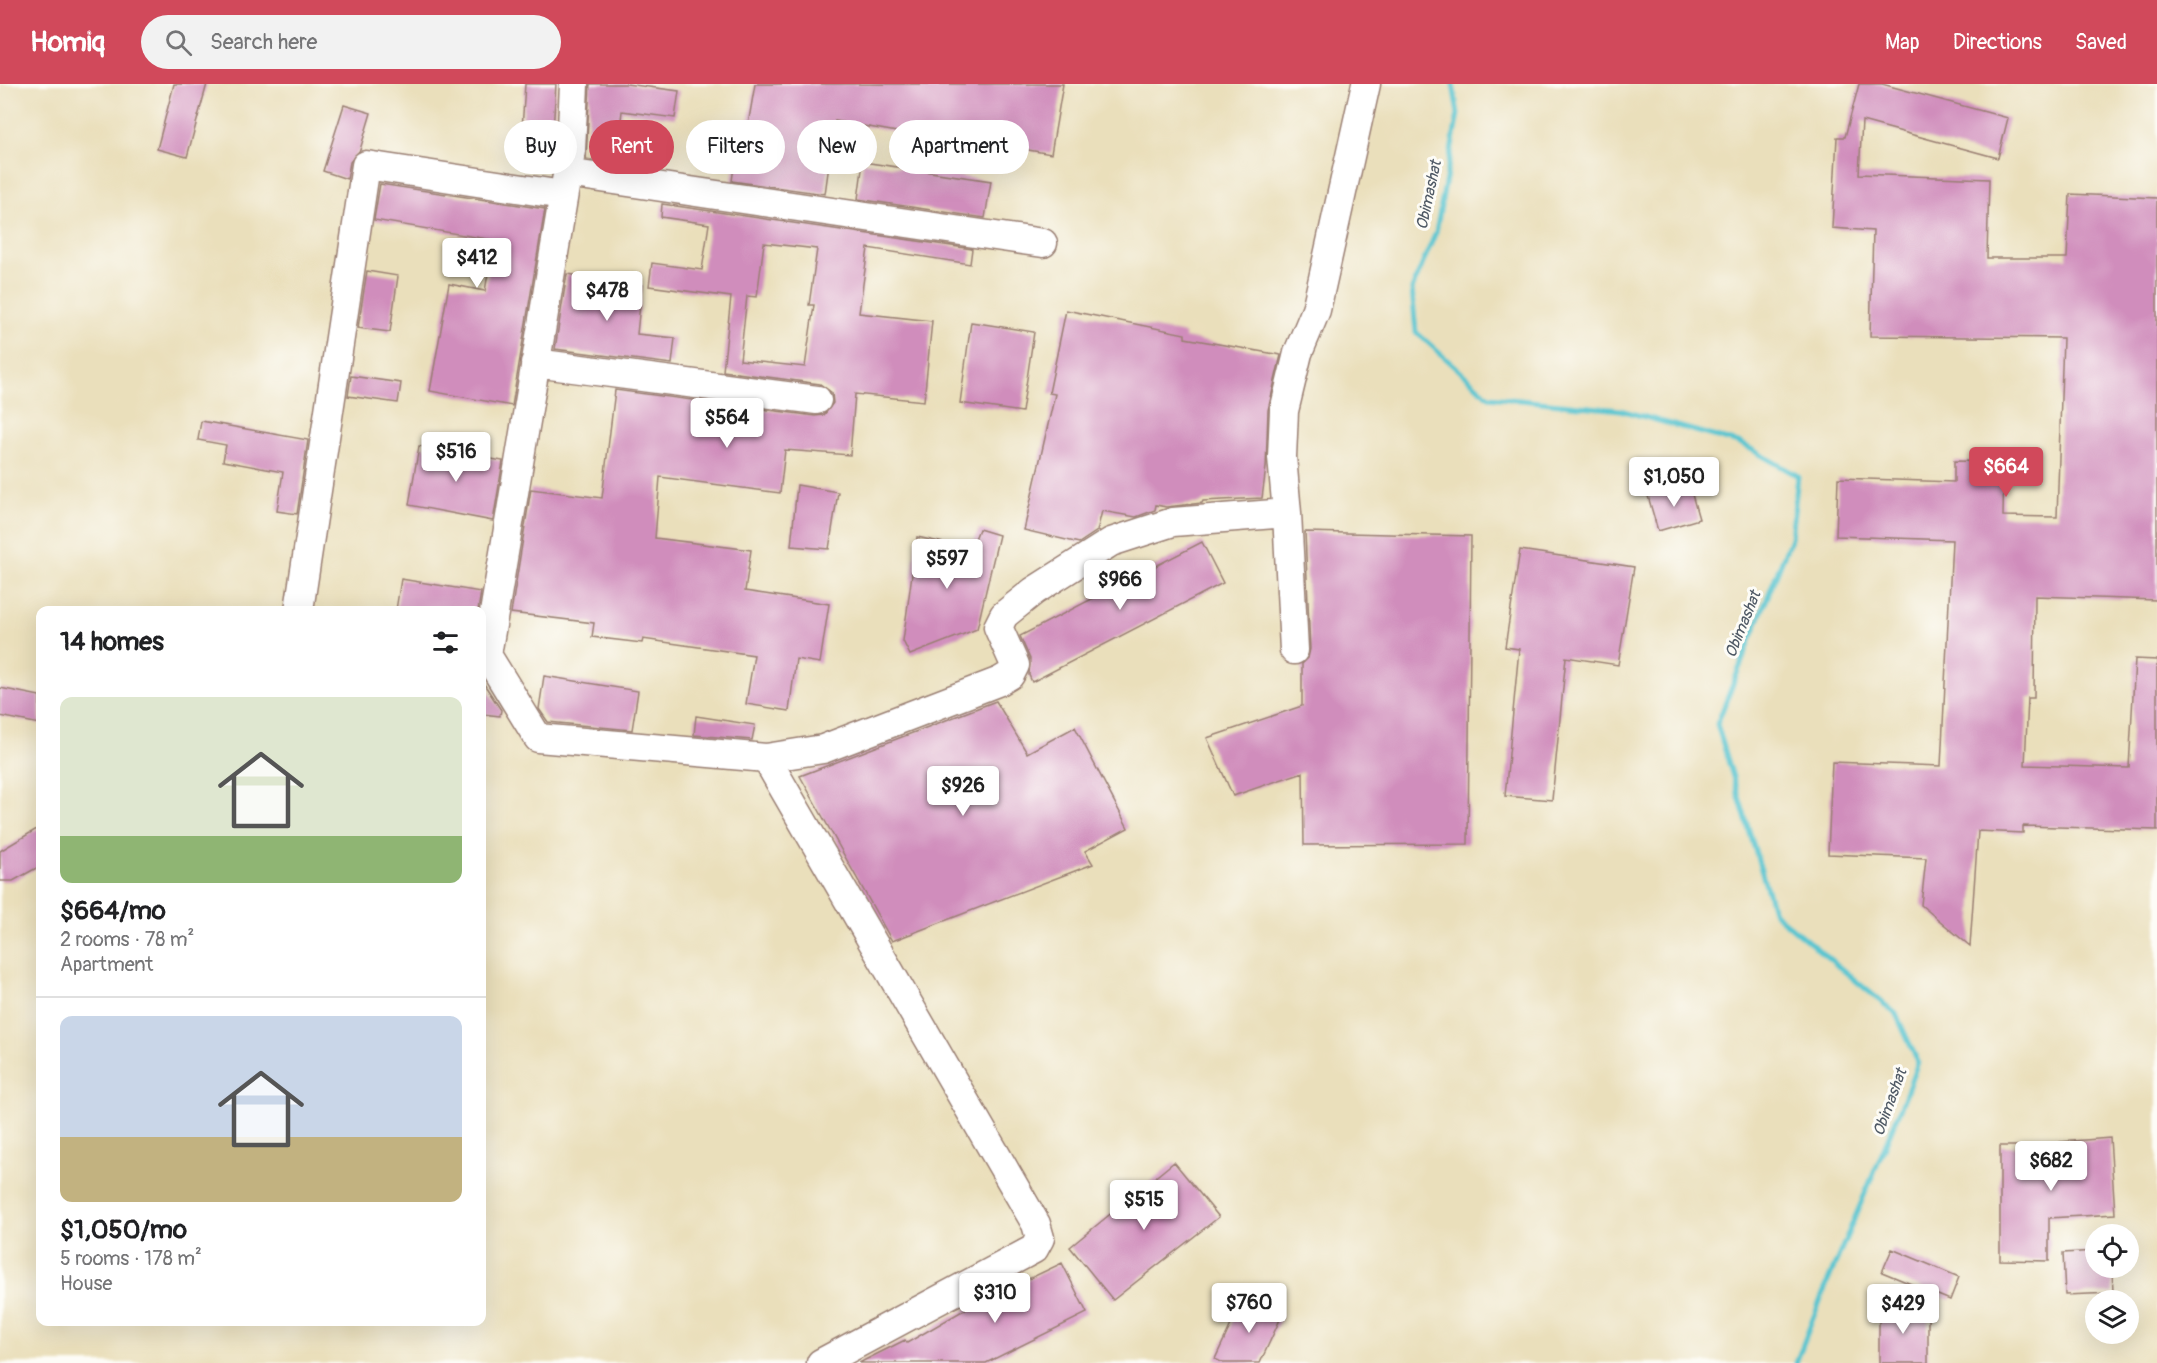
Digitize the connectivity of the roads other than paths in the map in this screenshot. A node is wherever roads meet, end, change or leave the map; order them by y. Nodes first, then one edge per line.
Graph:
1 (574, 84) edge
2 (1366, 84) edge
3 (565, 184) junction
4 (1043, 243) dead end
5 (535, 363) junction
6 (817, 400) dead end
7 (1287, 513) junction
8 (300, 606) edge
9 (1294, 650) dead end
10 (766, 758) junction
11 (821, 1363) edge

1 - 3 street
2 - 7 street
3 - 4 street
3 - 5 street
3 - 8 street
5 - 6 street
5 - 10 street
7 - 9 street
7 - 10 street
10 - 11 street

